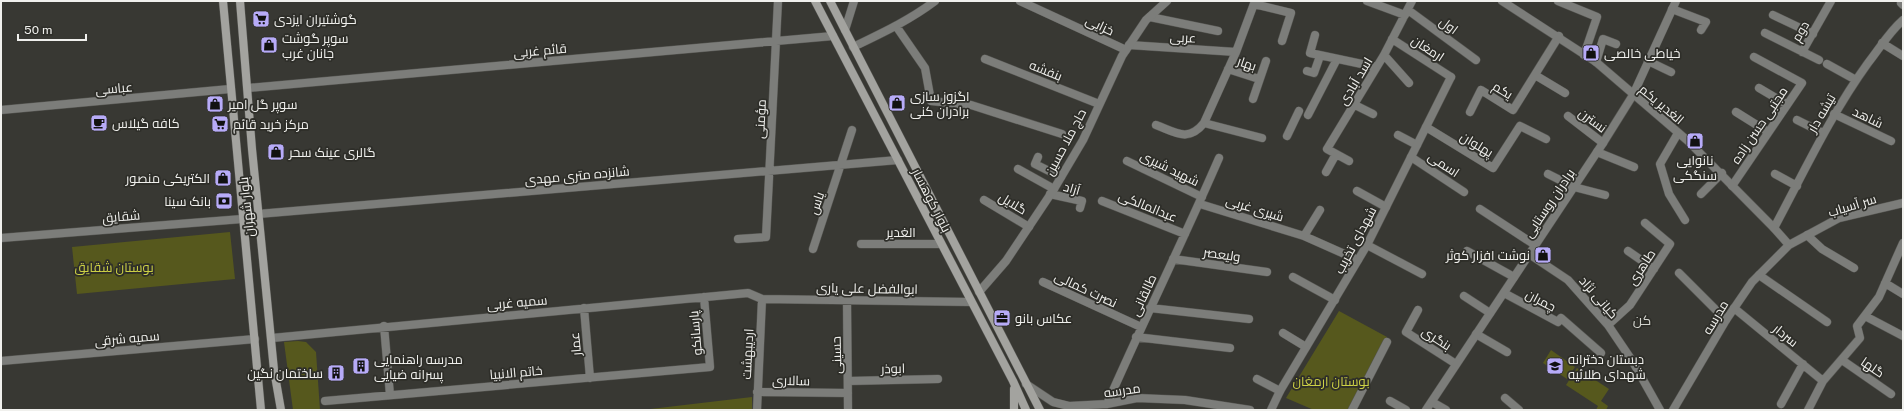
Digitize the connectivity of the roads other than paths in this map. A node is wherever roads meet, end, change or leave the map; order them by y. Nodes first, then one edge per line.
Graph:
1 (223, 1) edge
2 (240, 1) edge
3 (778, 1) edge
4 (815, 1) edge
5 (830, 1) edge
6 (854, 1) edge
7 (935, 1) edge
8 (1020, 1) edge
9 (1167, 1) edge
10 (1367, 1) edge
11 (1412, 1) edge
12 (1558, 1) edge
13 (1676, 1) edge
14 (1831, 1) edge
15 (1254, 2) edge
16 (1506, 2) edge
17 (1672, 9) junction
18 (1407, 13) junction
19 (1773, 14) dead end
20 (1150, 17) junction
21 (1903, 20) edge
22 (896, 26) junction
23 (845, 30) junction
24 (1702, 30) dead end
25 (1218, 31) dead end
26 (1765, 33) dead end
27 (1813, 34) junction
28 (1315, 35) dead end
29 (833, 36) junction
30 (1559, 36) junction
31 (1392, 39) junction
32 (776, 41) junction
33 (1282, 41) dead end
34 (1882, 43) junction
35 (1616, 44) dead end
36 (853, 47) junction
37 (1128, 48) junction
38 (1236, 52) junction
39 (1802, 52) junction
40 (1384, 55) junction
41 (1584, 55) junction
42 (1320, 56) junction
43 (1903, 56) edge
44 (1754, 57) dead end
45 (985, 59) dead end
46 (1337, 59) junction
47 (1476, 60) dead end
48 (1819, 60) dead end
49 (1266, 61) dead end
50 (1648, 61) junction
51 (1596, 62) junction
52 (1827, 64) dead end
53 (1376, 67) junction
54 (1228, 69) junction
55 (1307, 71) dead end
56 (1671, 72) dead end
57 (1535, 75) junction
58 (1451, 77) joint
59 (1259, 79) junction
60 (1856, 80) junction
61 (1410, 83) dead end
62 (248, 88) junction
63 (1759, 88) dead end
64 (230, 89) junction
65 (1565, 92) dead end
66 (1633, 95) junction
67 (1253, 99) dead end
68 (1099, 104) junction
69 (1786, 104) junction
70 (1355, 105) junction
71 (1, 110) edge
72 (1299, 111) dead end
73 (1470, 112) dead end
74 (1736, 112) dead end
75 (1374, 114) dead end
76 (1834, 114) junction
77 (1308, 115) dead end
78 (1568, 116) dead end
79 (1797, 120) dead end
80 (1204, 124) junction
81 (1156, 125) dead end
82 (1426, 127) junction
83 (852, 130) dead end
84 (1768, 132) junction
85 (1678, 133) junction
86 (1823, 133) junction
87 (1062, 134) dead end
88 (1398, 135) dead end
89 (1287, 136) dead end
90 (1262, 138) dead end
91 (1546, 139) dead end
92 (1891, 141) dead end
93 (1603, 143) junction
94 (1417, 145) junction
95 (1597, 152) junction
96 (1336, 154) junction
97 (1038, 157) dead end
98 (1411, 157) junction
99 (1219, 158) dead end
100 (898, 160) junction
101 (1127, 161) dead end
102 (1349, 161) dead end
103 (841, 165) junction
104 (1634, 167) dead end
105 (1018, 169) dead end
106 (769, 171) junction
107 (1326, 172) dead end
108 (1548, 174) dead end
109 (1721, 174) junction
110 (1775, 174) dead end
111 (1061, 177) junction
112 (1732, 186) junction
113 (1797, 186) junction
114 (1574, 187) junction
115 (1052, 192) junction
116 (1357, 192) dead end
117 (1464, 192) dead end
118 (1701, 194) dead end
119 (1605, 195) dead end
120 (984, 200) dead end
121 (1102, 201) dead end
122 (1201, 201) junction
123 (1903, 203) edge
124 (1386, 207) junction
125 (1080, 208) dead end
126 (1480, 209) dead end
127 (1320, 210) dead end
128 (258, 214) junction
129 (242, 219) junction
130 (1685, 220) dead end
131 (1645, 223) dead end
132 (1029, 227) junction
133 (1774, 228) junction
134 (1185, 234) junction
135 (1807, 235) junction
136 (1304, 236) junction
137 (1, 238) edge
138 (738, 239) dead end
139 (1903, 243) edge
140 (861, 244) dead end
141 (941, 244) junction
142 (1367, 245) junction
143 (1535, 245) junction
144 (1789, 245) junction
145 (813, 249) dead end
146 (1628, 250) dead end
147 (1467, 251) dead end
148 (1529, 254) junction
149 (1173, 259) junction
150 (1358, 260) junction
151 (1854, 268) dead end
152 (1654, 269) junction
153 (1267, 272) dead end
154 (1679, 273) dead end
155 (1422, 274) dead end
156 (1759, 275) junction
157 (1293, 277) dead end
158 (1514, 277) junction
159 (1043, 282) dead end
160 (1885, 283) junction
161 (979, 292) junction
162 (1504, 293) junction
163 (1903, 294) edge
164 (1464, 296) dead end
165 (704, 297) junction
166 (762, 299) junction
167 (847, 300) junction
168 (1335, 300) junction
169 (971, 302) junction
170 (584, 308) junction
171 (1150, 308) junction
172 (1734, 308) junction
173 (1418, 310) dead end
174 (1490, 313) junction
175 (1865, 316) junction
176 (1249, 319) dead end
177 (1726, 320) junction
178 (1827, 322) dead end
179 (1608, 325) junction
180 (384, 326) junction
181 (1141, 327) junction
182 (1283, 333) dead end
183 (1476, 334) junction
184 (1903, 336) edge
185 (1136, 337) junction
186 (272, 338) junction
187 (255, 339) junction
188 (1387, 342) dead end
189 (1306, 347) junction
190 (1230, 348) dead end
191 (1507, 352) dead end
192 (1601, 353) dead end
193 (1842, 360) junction
194 (1, 361) edge
195 (1456, 364) junction
196 (1803, 364) junction
197 (710, 367) joint
198 (590, 378) junction
199 (938, 380) dead end
200 (1257, 380) dead end
201 (848, 381) junction
202 (1013, 381) junction
203 (1823, 381) junction
204 (1026, 384) junction
205 (1280, 391) junction
206 (757, 392) junction
207 (848, 393) junction
208 (1891, 394) dead end
209 (390, 395) junction
210 (1505, 398) dead end
211 (325, 400) dead end
212 (1390, 401) dead end
213 (1432, 402) junction
214 (1107, 404) junction
215 (1781, 404) dead end
216 (261, 410) edge
217 (281, 410) edge
218 (757, 410) edge
219 (848, 410) edge
220 (1014, 410) edge
221 (1026, 410) edge
222 (1040, 410) edge
223 (1250, 410) edge
224 (1271, 410) edge
225 (1352, 410) edge
226 (1406, 410) edge
227 (1426, 410) edge
228 (1446, 410) edge
229 (1519, 410) edge
230 (1660, 410) edge
231 (1673, 410) edge
232 (1808, 410) edge

1 - 64 main road, بلوار شهران
2 - 62 main road, بلوار شهران
3 - 32 street, مؤمنی
4 - 29 main road, بلوار کوهسار
5 - 23 main road, بلوار کوهسار
6 - 23 street
7 - 22 street
8 - 37 street, خزایی
9 - 20 street, حاج ملا حسین
10 - 18 street
11 - 18 street, اسد آبادی
12 - 41 street
13 - 17 street, برادران روستایی
14 - 27 street, دوم
15 - 33 street
15 - 38 street
16 - 30 street, الغدیر یکم
17 - 24 street
17 - 50 street, برادران روستایی
18 - 31 street, اسد آبادی
18 - 47 street, اول
19 - 27 street
20 - 25 street
20 - 37 street, حاج ملا حسین
21 - 34 street, تیشه دار
22 - 36 street
22 - 87 street
23 - 36 main road, بلوار کوهسار
26 - 39 street
27 - 39 street, دوم
28 - 42 street
29 - 32 street, قائم غربی
29 - 100 main road, بلوار کوهسار
30 - 41 street, الغدیر یکم
30 - 57 street
31 - 40 street, اسد آبادی
31 - 58 street, ارمغان
32 - 62 street, قائم غربی
32 - 106 street, مؤمنی
34 - 43 street
34 - 60 street, تیشه دار
35 - 51 street
36 - 161 main road, بلوار کوهسار
37 - 38 street, عربی
37 - 68 street, حاج ملا حسین
38 - 54 street
39 - 48 street
40 - 53 street, اسد آبادی
40 - 61 street
41 - 51 street, الغدیر یکم
42 - 46 street
42 - 55 street
44 - 69 street, مجتبی حسن زاده
45 - 68 street, بنفشه
46 - 53 street
46 - 77 street
49 - 59 street
50 - 56 street
50 - 66 street, برادران روستایی
51 - 66 street, الغدیر یکم
52 - 60 street
53 - 70 street, اسد آبادی
54 - 59 street, بهار
54 - 80 street
57 - 65 street
57 - 73 street, یکم
58 - 82 street, شهدای تخریب
59 - 67 street
60 - 76 street, تیشه دار
62 - 128 main road, بلوار شهران
63 - 69 street
64 - 71 street, عباسی
64 - 129 main road, بلوار شهران
66 - 85 street, الغدیر یکم
66 - 93 street, برادران روستایی
68 - 111 street, حاج ملا حسین
69 - 84 street, مجتبی حسن زاده
70 - 75 street
70 - 96 street, اسد آبادی
72 - 89 street
74 - 84 street
76 - 86 street, تیشه دار
76 - 92 street, شاهد
78 - 93 street, نسترن
79 - 86 street
80 - 81 street
80 - 90 street
82 - 91 street, پهلوان
82 - 94 street, شهدای تخریب
83 - 103 street, یاس
84 - 112 street, مجتبی حسن زاده
85 - 109 street, الغدیر یکم
85 - 130 street
86 - 113 street, تیشه دار
88 - 94 street
93 - 95 street, برادران روستایی
94 - 98 street, شهدای تخریب
95 - 104 street
95 - 114 street, برادران روستایی
96 - 102 street
96 - 107 street
97 - 111 street
98 - 117 street, اسمی
98 - 124 street, شهدای تخریب
99 - 122 street, طالقانی
100 - 103 street, شانزده متری مهدی
100 - 141 main road, بلوار کوهسار
101 - 122 street, شهید شیری
103 - 106 street, شانزده متری مهدی
103 - 145 street, یاس
105 - 115 street
106 - 128 street, شانزده متری مهدی
106 - 138 street, مؤمنی
108 - 114 street
109 - 112 street, الغدیر یکم
109 - 118 street
110 - 113 street
111 - 115 street, حاج ملا حسین
112 - 133 street, الغدیر یکم
113 - 133 street, تیشه دار
114 - 119 street
114 - 143 street, برادران روستایی
115 - 125 street, آزاد
115 - 132 street, حاج ملا حسین
116 - 124 street
120 - 132 street, گلایل
121 - 134 street, عبدالمالکی
122 - 134 street, طالقانی
122 - 136 street, شیری غربی
123 - 135 street, سر آسیاب
124 - 142 street, شهدای تخریب
126 - 143 street
127 - 136 street
128 - 186 main road, بلوار شهران
129 - 137 street, شقایق
129 - 187 main road, بلوار شهران
131 - 152 street, طاهری
132 - 161 street, حاج ملا حسین
133 - 144 street, الغدیر یکم
134 - 149 street, طالقانی
135 - 144 street, سر آسیاب
135 - 151 street
136 - 150 street, شیری غربی
139 - 160 street
140 - 141 street, الغدیر
141 - 169 main road, بلوار کوهسار
142 - 150 street, شهدای تخریب
142 - 155 street
143 - 148 street, برادران روستایی
144 - 156 street, مدرسه
146 - 152 street
147 - 158 street
148 - 158 street, برادران روستایی
148 - 179 street, کیانی نژاد
149 - 153 street, ولیعصر
149 - 171 street, طالقانی
150 - 168 street, شهدای تخریب
152 - 179 street, طاهری
154 - 177 street
156 - 172 street, مدرسه
156 - 178 street
157 - 168 street
158 - 162 street, برادران روستایی
159 - 181 street, نصرت کمالی
160 - 163 street
160 - 175 street
161 - 204 main road, بلوار کوهسار
162 - 174 street, برادران روستایی
162 - 192 street, چمران
164 - 174 street
165 - 166 street, سمیه غربی
165 - 170 street, سمیه غربی
165 - 197 street, پارسانکو
166 - 167 street, ابوالفضل علی یاری
166 - 206 street, اردیبهشت
167 - 169 street, ابوالفضل علی یاری
167 - 201 street, حسینی
168 - 189 street, شهدای تخریب
169 - 202 main road, بلوار کوهسار
170 - 180 street, سمیه غربی
170 - 198 street, عمار
171 - 176 street
171 - 181 street, طالقانی
172 - 177 street, مدرسه
172 - 196 street, سردار
173 - 195 street, بنگری
174 - 183 street, برادران روستایی
175 - 184 street
175 - 193 street
177 - 231 street, مدرسه
179 - 230 street, کیانی نژاد
180 - 186 street, سمیه غربی
180 - 209 street
181 - 185 street, طالقانی
182 - 189 street
183 - 191 street
183 - 195 street, برادران روستایی
185 - 190 street
185 - 214 street, طالقانی
186 - 217 main road, بلوار شهران
187 - 194 street, سمیه شرقی
187 - 216 main road, بلوار شهران
188 - 225 street
189 - 205 street, شهدای تخریب
193 - 203 street
193 - 208 street, گلها
195 - 213 street, برادران روستایی
196 - 203 street, سردار
196 - 215 street
197 - 198 street, خاتم الانبیا
198 - 209 street, خاتم الانبیا
199 - 201 street, ابوذر
200 - 205 street
201 - 207 street, حسینی
202 - 220 main road
202 - 221 main road, بلوار کوهسار
203 - 232 street
204 - 214 street, مدرسه
204 - 222 main road, بلوار کوهسار
205 - 224 street, شهدای تخریب
206 - 207 street, سالاری
206 - 218 street, اردیبهشت
207 - 219 street, حسینی
209 - 211 street, خاتم الانبیا
210 - 229 street
212 - 226 street
213 - 227 street, برادران روستایی
213 - 228 street
214 - 223 street, مدرسه

